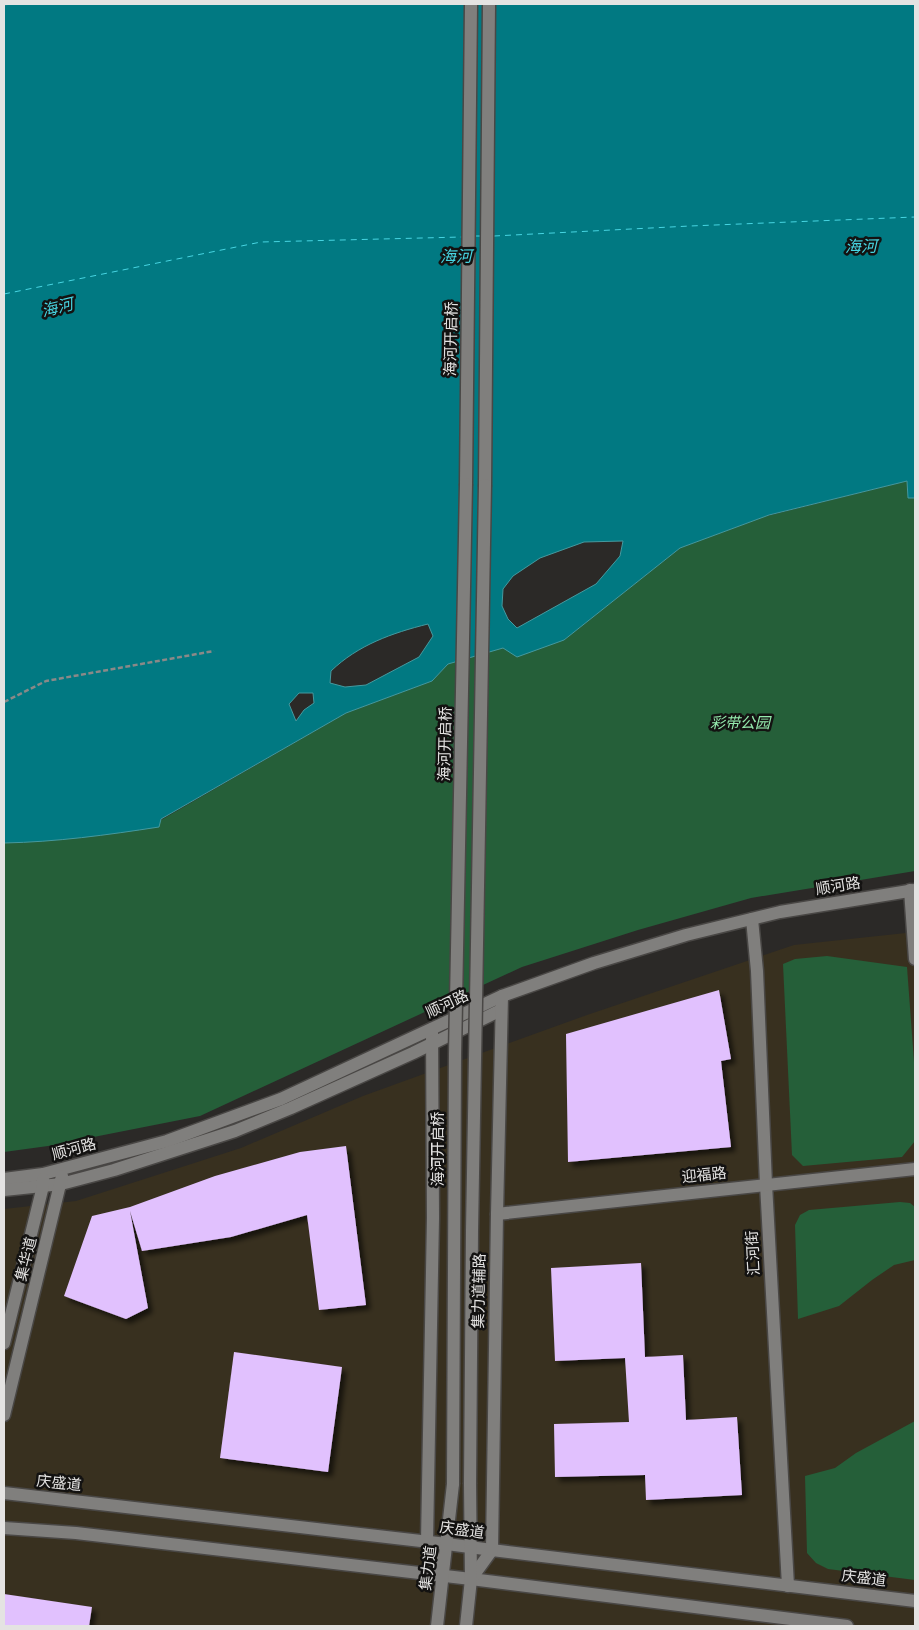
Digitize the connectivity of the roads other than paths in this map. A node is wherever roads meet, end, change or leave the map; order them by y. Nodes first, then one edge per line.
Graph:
1 (471, 4) edge
2 (489, 4) edge
3 (912, 890) edge
4 (752, 919) junction
5 (915, 960) edge
6 (502, 996) junction
7 (501, 1010) junction
8 (432, 1029) junction
9 (432, 1044) junction
10 (64, 1169) junction
11 (915, 1169) edge
12 (4, 1179) edge
13 (43, 1180) junction
14 (61, 1184) junction
15 (766, 1184) junction
16 (4, 1190) edge
17 (496, 1214) junction
18 (4, 1344) edge
19 (4, 1415) edge
20 (453, 1484) joint
21 (4, 1493) edge
22 (4, 1528) edge
23 (427, 1541) junction
24 (447, 1544) junction
25 (471, 1548) junction
26 (492, 1550) junction
27 (442, 1576) junction
28 (471, 1579) junction
29 (788, 1586) junction
30 (915, 1601) edge
31 (788, 1623) edge
32 (437, 1626) edge
33 (466, 1626) edge
34 (847, 1626) edge

1 - 20 main road, 海河开启桥, bridge
2 - 25 main road, bridge
3 - 4 main road, 顺河路
3 - 5 main road
4 - 6 main road, 顺河路
4 - 15 main road, 汇河街
6 - 7 main road, 集力道辅路
6 - 8 main road, 顺河路
7 - 9 main road, 顺河路
7 - 17 main road, 集力道辅路
8 - 9 main road
8 - 10 main road, 顺河路
9 - 14 main road, 顺河路
9 - 23 main road
10 - 13 main road, 顺河路
10 - 14 main road, 集华道
11 - 15 main road, 迎福路
12 - 13 main road, 顺河路
13 - 14 main road, 顺河路
13 - 16 main road, 顺河路
13 - 18 main road, 集华道
14 - 19 main road, 集华道
15 - 17 main road, 迎福路
15 - 29 main road, 汇河街
17 - 26 main road, 集力道辅路
20 - 24 main road, 集力道
21 - 23 main road, 庆盛道
22 - 27 main road
23 - 24 main road, 庆盛道
23 - 27 main road
24 - 25 main road, 庆盛道
24 - 27 main road, 集力道
25 - 26 main road, 庆盛道
25 - 28 main road
26 - 28 main road
26 - 29 main road, 庆盛道
27 - 28 main road
27 - 32 main road, 集力道
28 - 31 main road
28 - 33 main road
29 - 30 main road, 庆盛道
31 - 34 main road

